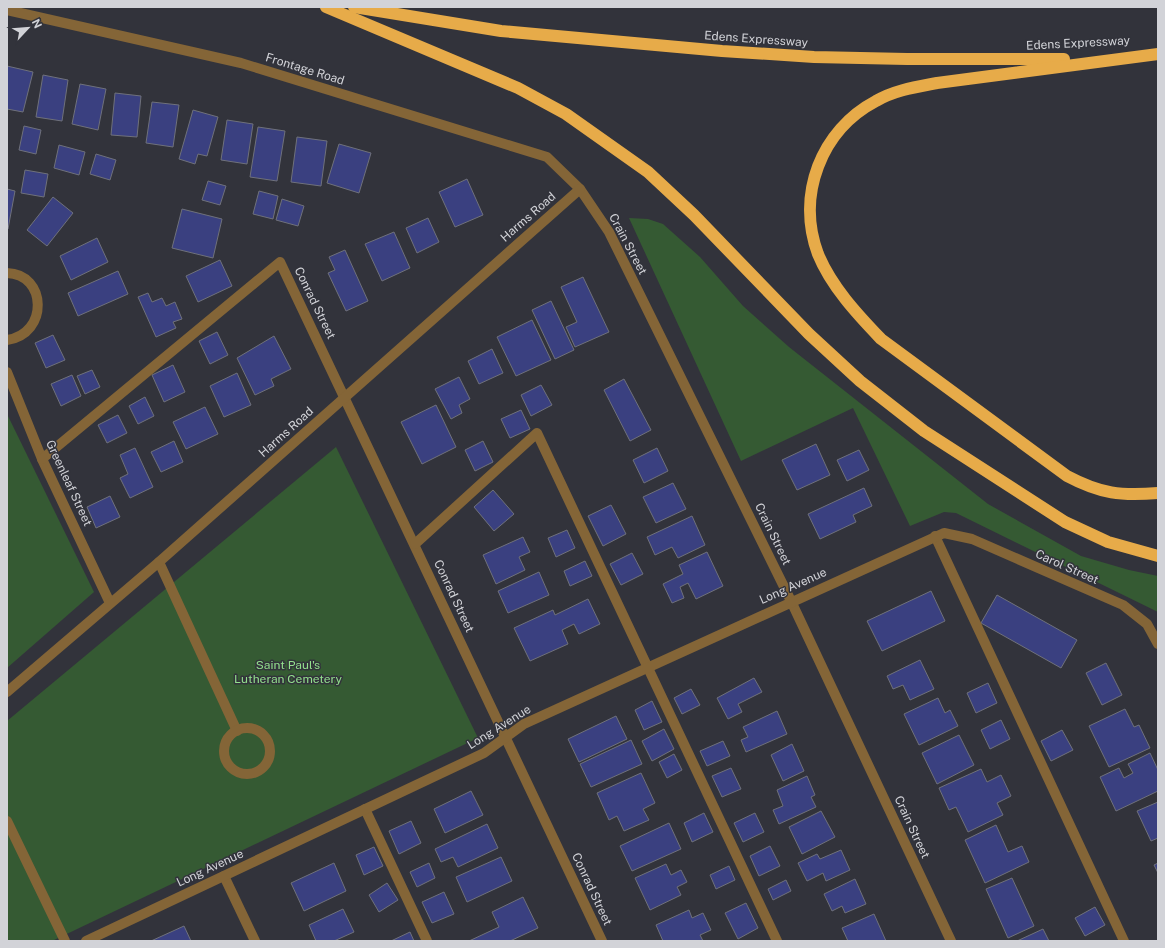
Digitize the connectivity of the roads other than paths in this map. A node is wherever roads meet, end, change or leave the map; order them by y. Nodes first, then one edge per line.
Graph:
1 (326, 7) edge
2 (354, 7) edge
3 (7, 10) edge
4 (1158, 53) edge
5 (580, 189) junction
6 (7, 273) edge
7 (7, 340) edge
8 (7, 372) edge
9 (345, 396) junction
10 (42, 459) junction
11 (1158, 493) edge
12 (952, 534) joint
13 (936, 536) junction
14 (415, 544) junction
15 (1158, 556) edge
16 (159, 562) junction
17 (791, 601) junction
18 (110, 603) junction
19 (1158, 644) edge
20 (648, 667) junction
21 (7, 692) edge
22 (237, 731) junction
23 (506, 737) junction
24 (364, 809) junction
25 (7, 821) edge
26 (224, 876) junction
27 (65, 941) edge
28 (86, 941) edge
29 (255, 941) edge
30 (427, 941) edge
31 (602, 941) edge
32 (777, 941) edge
33 (951, 941) edge
34 (1124, 941) edge

1 - 15 highway
2 - 4 highway, Edens Expressway
3 - 5 street, Frontage Road
4 - 11 highway
5 - 9 street, Harms Road
5 - 17 street, Crain Street
6 - 7 street
8 - 10 street, Greenleaf Street
9 - 10 street, Conrad Street
9 - 14 street, Conrad Street
9 - 16 street, Harms Road
10 - 18 street, Greenleaf Street
12 - 13 street, Long Avenue
12 - 19 street, Carol Street
13 - 17 street, Long Avenue
13 - 34 street
14 - 20 street
14 - 23 street, Conrad Street
16 - 18 street, Harms Road
16 - 22 street
17 - 20 street, Long Avenue
17 - 33 street, Crain Street
18 - 21 street, Harms Road
20 - 23 street, Long Avenue
20 - 32 street
22 - 22 street
23 - 24 street, Long Avenue
23 - 31 street, Conrad Street
24 - 26 street, Long Avenue
24 - 30 street
25 - 27 street
26 - 28 street, Long Avenue
26 - 29 street

